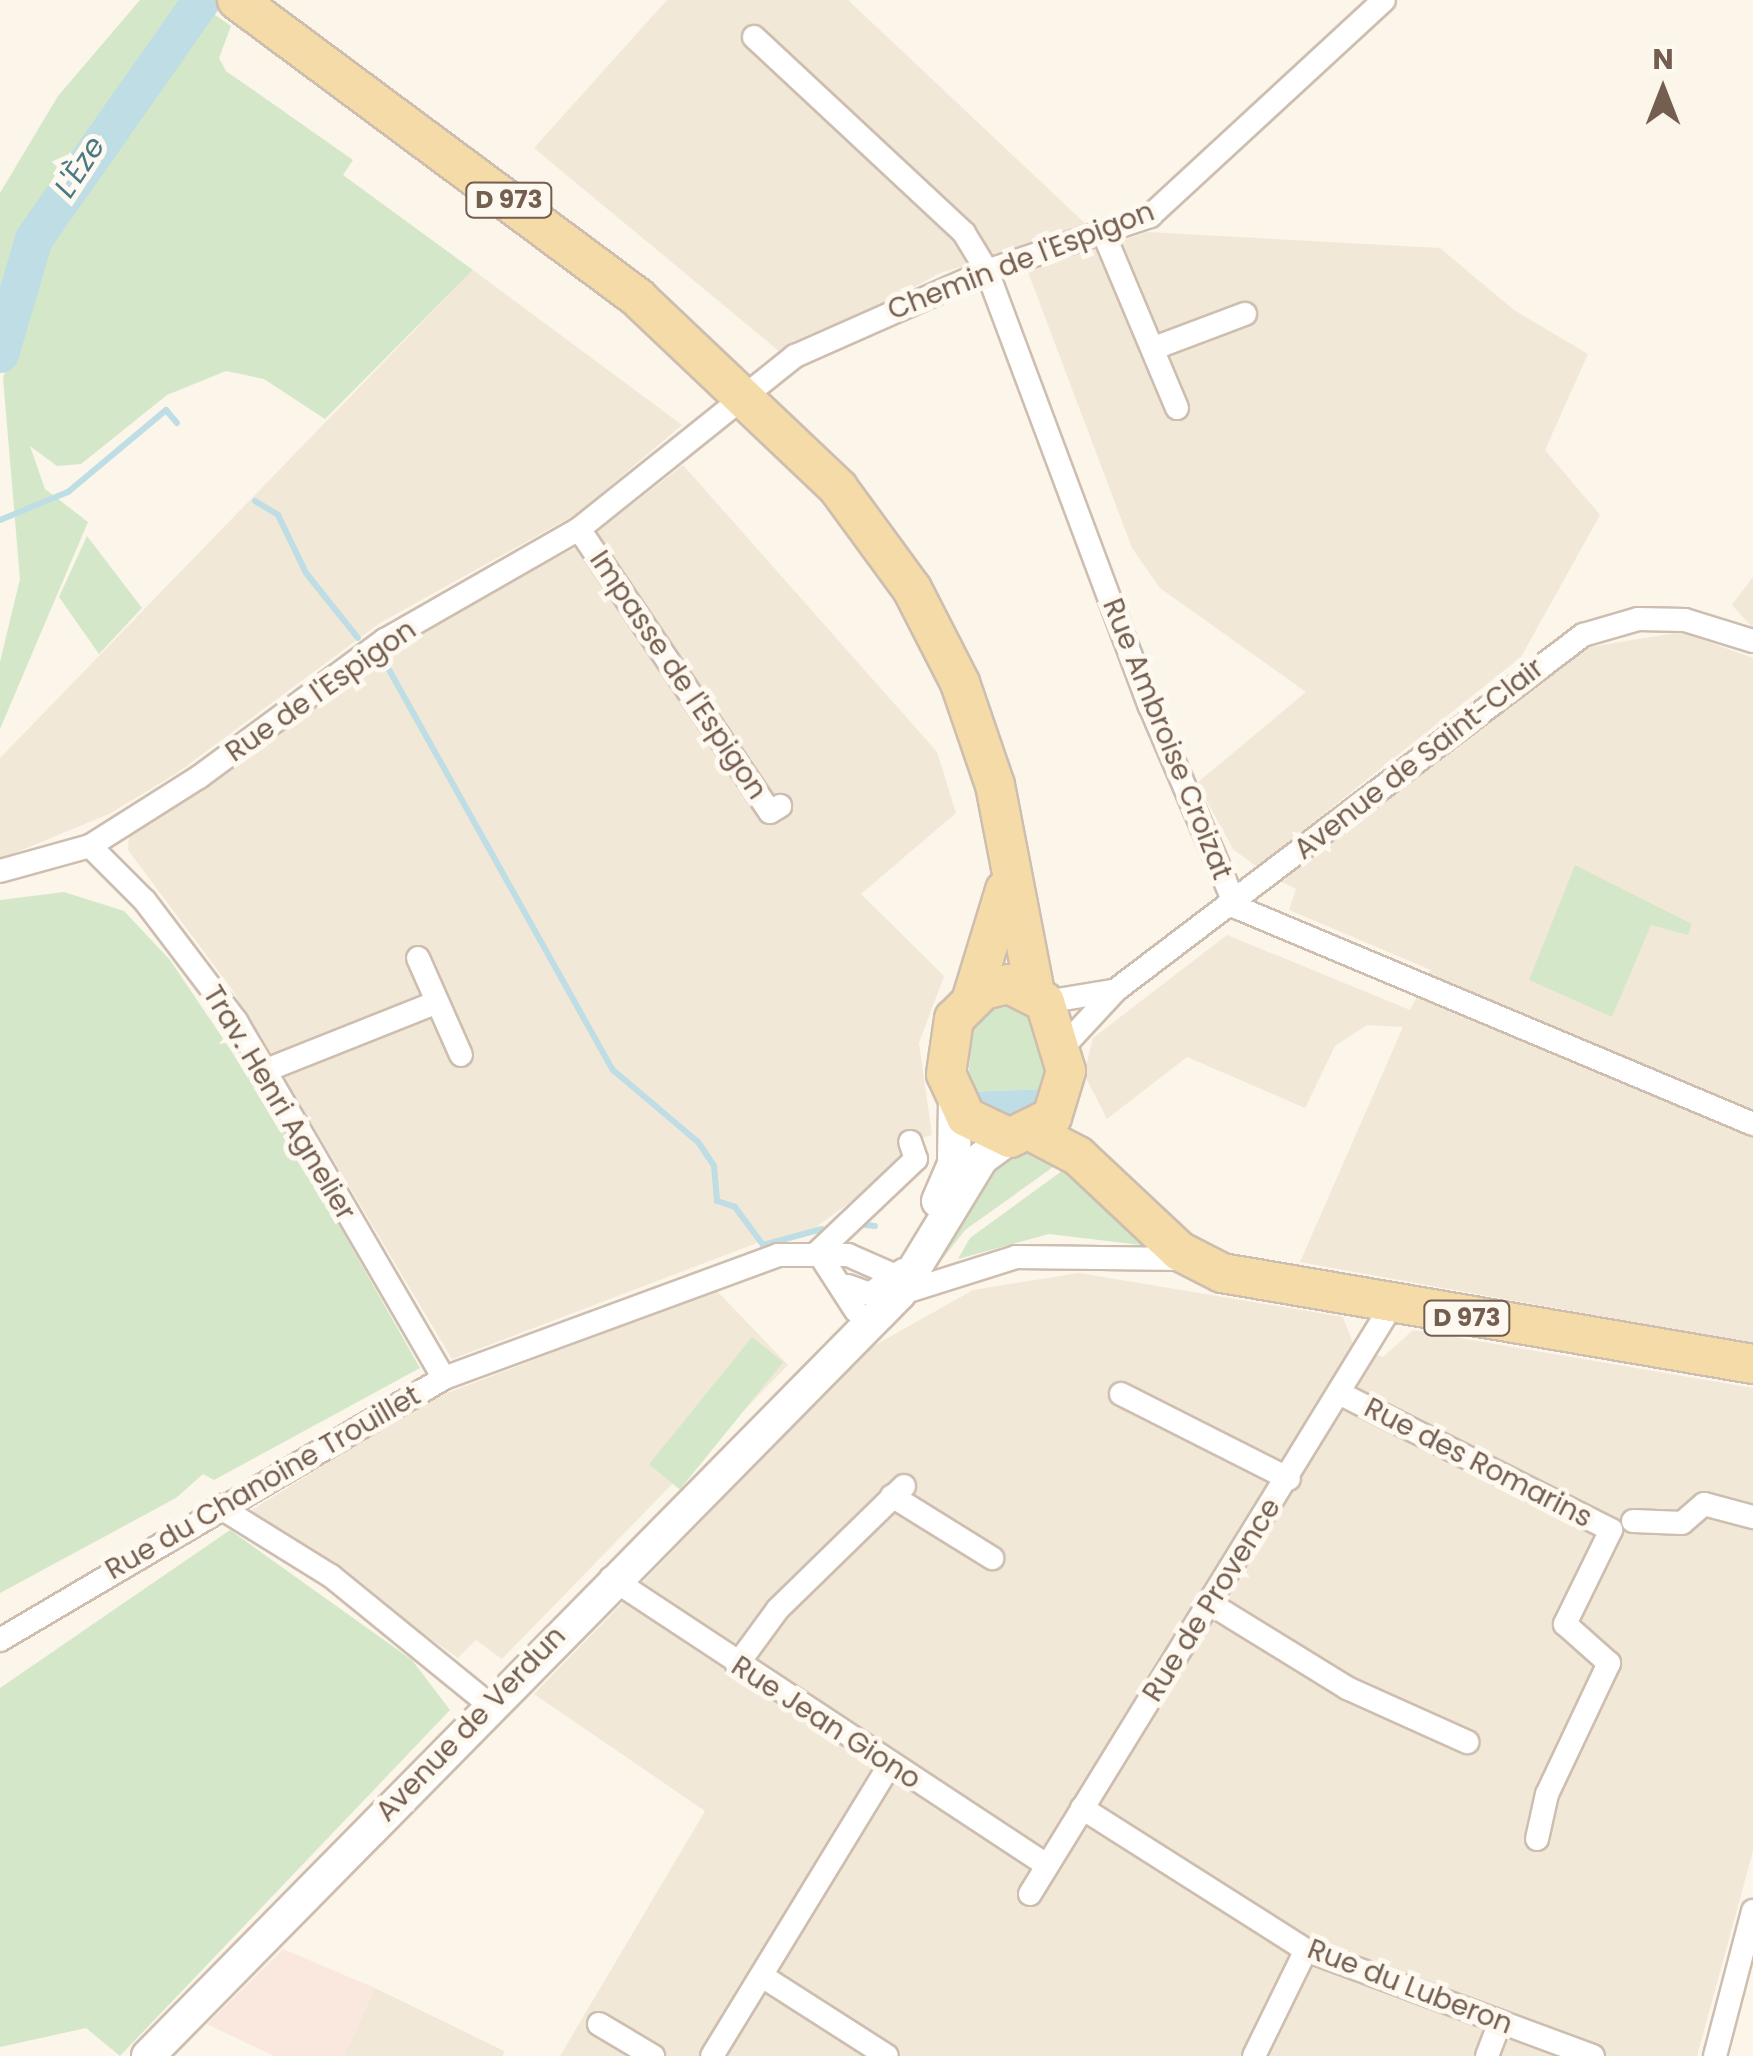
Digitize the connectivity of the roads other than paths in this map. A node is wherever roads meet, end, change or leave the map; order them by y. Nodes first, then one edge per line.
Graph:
1 (236, 0) edge
2 (1384, 0) edge
3 (754, 37) dead end
4 (1103, 232) junction
5 (987, 270) junction
6 (1245, 314) dead end
7 (1157, 347) junction
8 (1177, 408) dead end
9 (723, 410) joint
10 (579, 529) junction
11 (1753, 641) edge
12 (780, 806) dead end
13 (90, 846) junction
14 (0, 871) edge
15 (1008, 873) junction
16 (1236, 906) junction
17 (418, 958) dead end
18 (1116, 990) junction
19 (1040, 997) junction
20 (972, 998) junction
21 (437, 1002) junction
22 (1064, 1046) junction
23 (462, 1056) dead end
24 (264, 1071) junction
25 (955, 1100) junction
26 (1062, 1100) junction
27 (1753, 1124) edge
28 (1022, 1135) junction
29 (917, 1147) dead end
30 (818, 1252) junction
31 (1191, 1259) junction
32 (872, 1292) junction
33 (1345, 1295) junction
34 (1392, 1305) junction
35 (1753, 1364) edge
36 (444, 1378) junction
37 (794, 1392) junction
38 (1121, 1394) dead end
39 (1343, 1395) junction
40 (1288, 1479) junction
41 (218, 1506) junction
42 (1753, 1517) edge
43 (1633, 1521) dead end
44 (992, 1558) dead end
45 (611, 1578) junction
46 (1209, 1602) junction
47 (0, 1640) edge
48 (737, 1665) junction
49 (490, 1705) junction
50 (1467, 1742) dead end
51 (890, 1764) junction
52 (1082, 1808) junction
53 (1537, 1839) dead end
54 (1045, 1864) junction
55 (1030, 1894) dead end
56 (1753, 1911) edge
57 (1306, 1950) junction
58 (762, 1976) junction
59 (1500, 2022) junction
60 (599, 2024) dead end
61 (148, 2056) edge
62 (653, 2056) edge
63 (712, 2056) edge
64 (887, 2056) edge
65 (1254, 2056) edge
66 (1487, 2056) edge
67 (1593, 2056) edge
68 (1714, 2056) edge

1 - 15 main road, D 973
2 - 4 street, Chemin de l'Espigon
3 - 5 street, Rue Ambroise Croizat
4 - 5 street, Chemin de l'Espigon
4 - 7 street
5 - 9 street, Chemin de l'Espigon
5 - 16 street, Rue Ambroise Croizat
6 - 7 street
7 - 8 street
9 - 10 street, Rue de l'Espigon
10 - 12 street, Impasse de l'Espigon
10 - 13 street, Rue de l'Espigon
11 - 16 street, Avenue de Saint-Clair
13 - 14 street, Rue de l'Espigon
13 - 24 street, Trav. Henri Agnelier
15 - 19 main road, D 973
15 - 20 main road, D 973
16 - 18 street, Avenue de Saint-Clair
16 - 27 street, Rue Ambroise Croizat
17 - 21 street
18 - 19 street, Avenue de Saint-Clair
18 - 22 street, Avenue de Saint-Clair
19 - 20 main road
19 - 22 main road
20 - 25 main road
21 - 23 street
21 - 24 street
22 - 26 main road
24 - 36 street, Trav. Henri Agnelier
25 - 28 main road
25 - 32 main road, Avenue de Verdun
26 - 28 main road
26 - 33 main road, D 973
28 - 31 main road, D 973
28 - 32 main road, Avenue de Verdun
29 - 30 street
30 - 32 street, Rue du Chanoine Trouillet
30 - 32 street
30 - 36 street, Rue du Chanoine Trouillet
31 - 32 street
31 - 33 main road, D 973
32 - 37 main road, Avenue de Verdun
32 - 37 main road, Avenue de Verdun
33 - 34 main road, D 973
34 - 35 main road, D 973
34 - 39 street, Rue de Provence
36 - 41 street, Rue du Chanoine Trouillet
37 - 45 main road, Avenue de Verdun
38 - 40 street
39 - 40 street, Rue de Provence
39 - 53 street, Rue des Romarins
40 - 46 street, Rue de Provence
41 - 47 street, Rue du Chanoine Trouillet
41 - 49 street
42 - 43 street
44 - 48 street
45 - 48 street, Rue Jean Giono
45 - 49 main road, Avenue de Verdun
46 - 50 street
46 - 52 street, Rue de Provence
48 - 51 street, Rue Jean Giono
49 - 61 main road, Avenue de Verdun
51 - 54 street, Rue Jean Giono
51 - 58 street
52 - 54 street, Rue de Provence
52 - 57 street, Rue du Luberon
54 - 55 street, Rue de Provence
56 - 68 street
57 - 59 street, Rue du Luberon
57 - 65 street
58 - 63 street
58 - 64 street
59 - 66 street
59 - 67 street, Rue du Luberon
60 - 62 street

